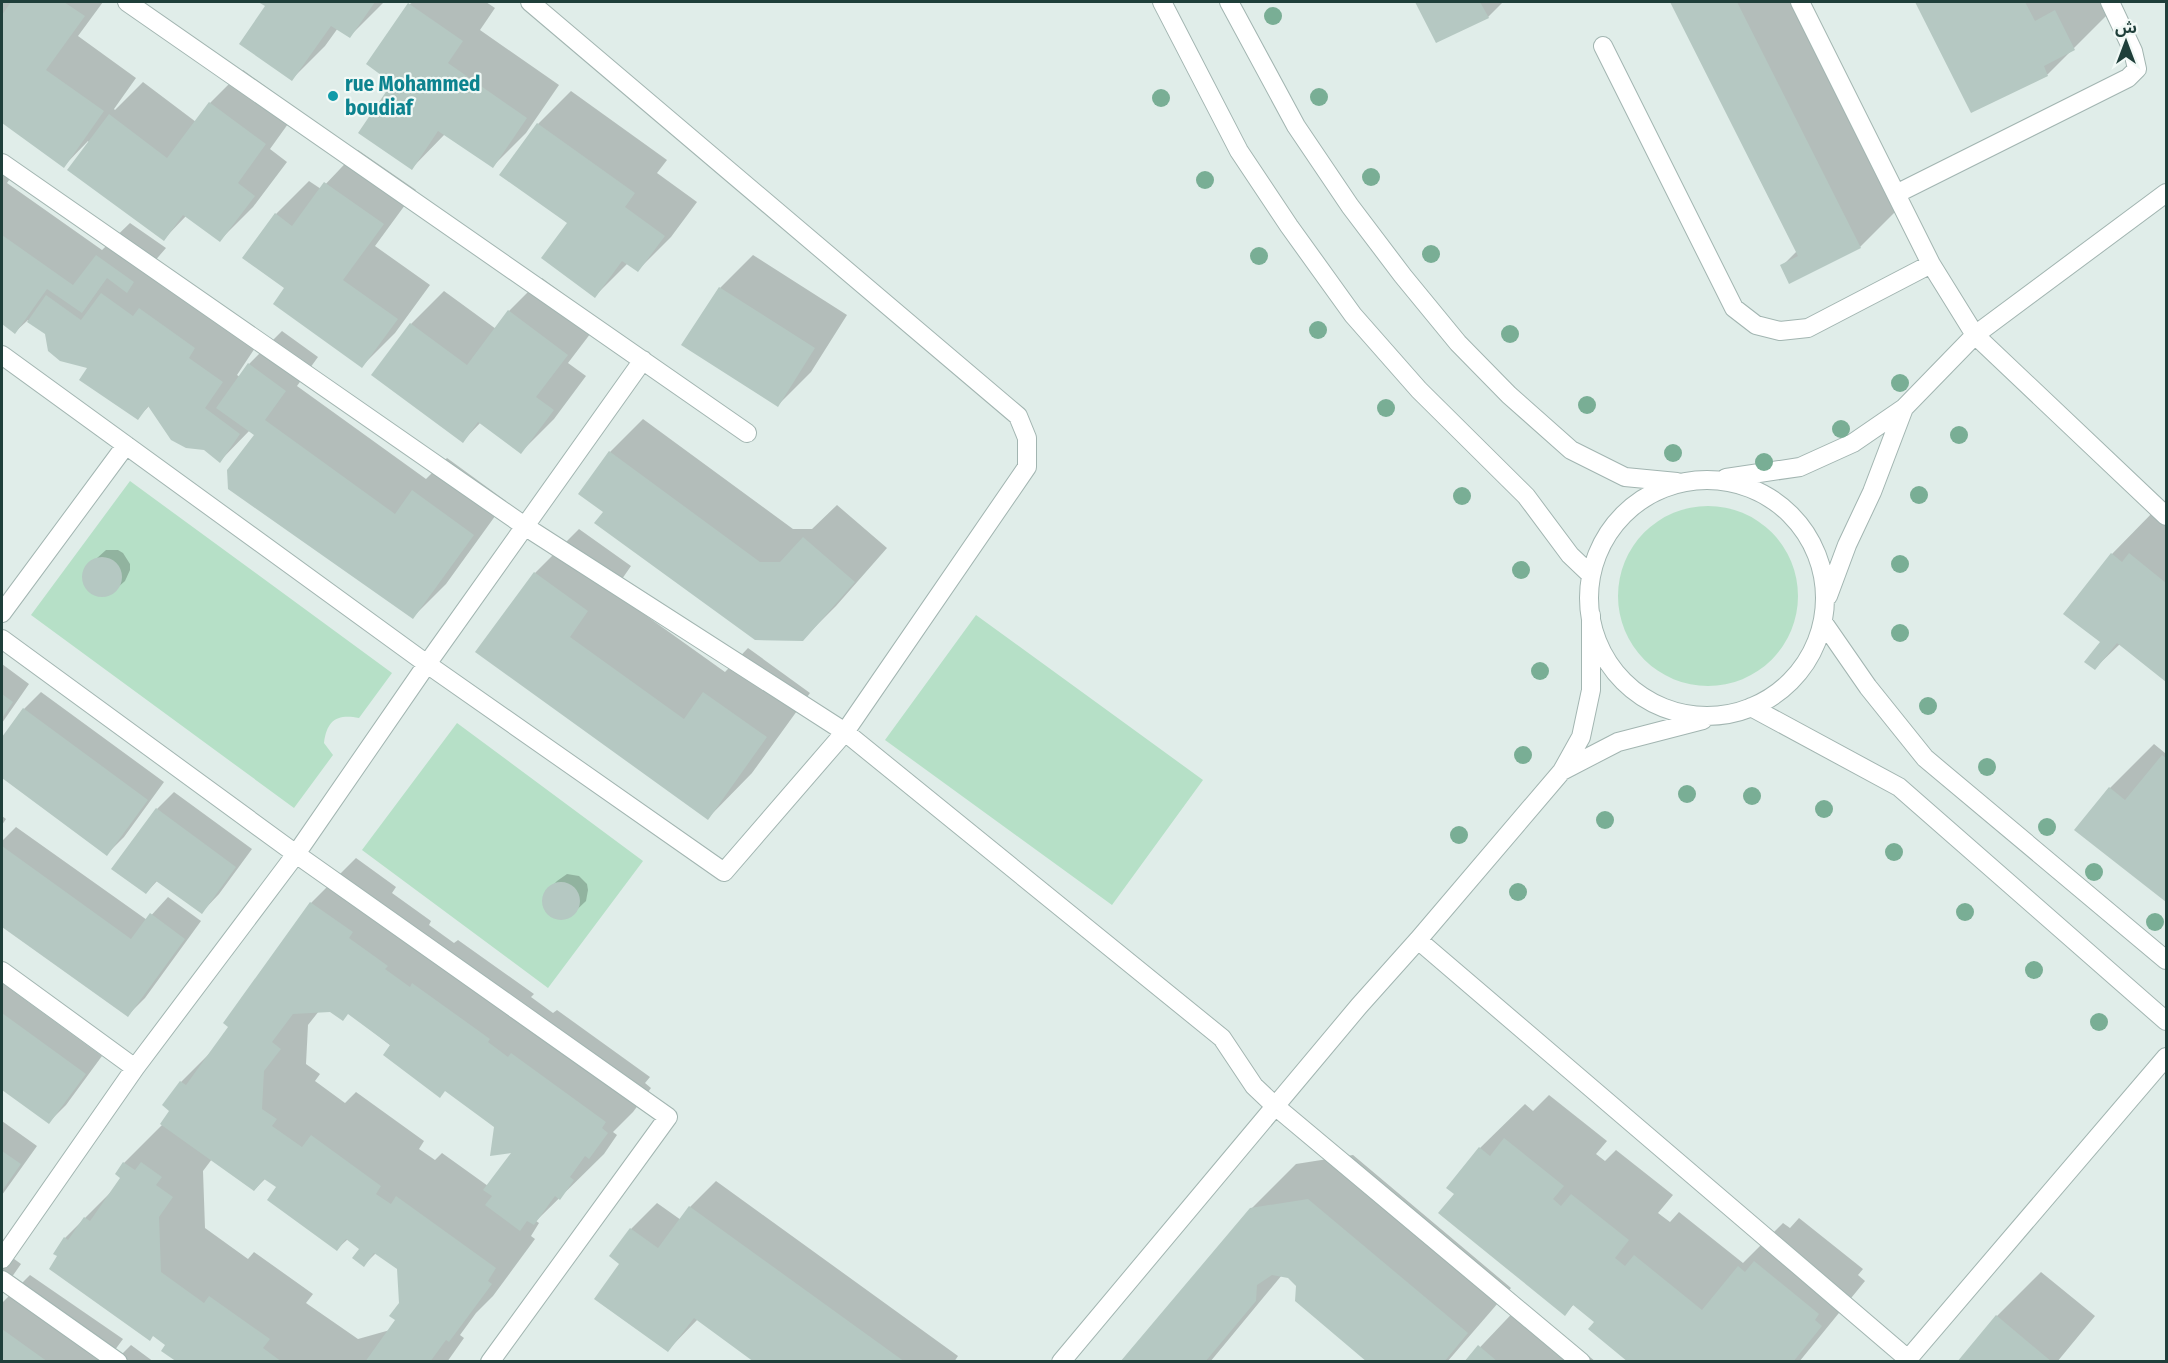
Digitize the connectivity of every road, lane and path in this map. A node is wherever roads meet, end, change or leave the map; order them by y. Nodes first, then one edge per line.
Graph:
1 (127, 2) edge
2 (530, 2) edge
3 (1162, 2) edge
4 (1229, 2) edge
5 (1800, 2) edge
6 (2110, 2) edge
7 (1603, 46) dead end
8 (2, 163) edge
9 (2166, 193) edge
10 (1896, 194) junction
11 (1931, 264) junction
12 (1975, 335) junction
13 (2, 355) edge
14 (643, 360) junction
15 (1904, 408) junction
16 (747, 433) dead end
17 (126, 445) junction
18 (1717, 480) junction
19 (1682, 483) junction
20 (2166, 516) edge
21 (526, 527) junction
22 (1591, 575) junction
23 (1825, 603) junction
24 (2, 613) edge
25 (1591, 615) junction
26 (1823, 622) junction
27 (2, 639) edge
28 (427, 664) junction
29 (1751, 707) junction
30 (1732, 712) junction
31 (845, 732) junction
32 (1562, 771) junction
33 (296, 854) junction
34 (1418, 940) junction
35 (2166, 960) edge
36 (2, 971) edge
37 (2166, 1021) edge
38 (2166, 1057) edge
39 (135, 1068) junction
40 (1275, 1106) junction
41 (2, 1259) edge
42 (2, 1280) edge
43 (1906, 1360) edge
44 (118, 1362) edge
45 (490, 1362) edge
46 (1061, 1362) edge
47 (1581, 1362) edge

1 - 14 street
2 - 31 street
3 - 22 street
4 - 19 street
5 - 10 street
6 - 10 street
7 - 11 street
8 - 21 street
9 - 12 street
10 - 11 street
11 - 12 street
12 - 15 street
12 - 20 street
13 - 17 street
14 - 16 street
14 - 21 street
15 - 18 street
15 - 23 street
17 - 24 street
17 - 28 street
18 - 19 street
18 - 23 street
19 - 22 street
21 - 28 street
21 - 31 street
22 - 25 street
23 - 26 street
25 - 30 street
25 - 32 street
26 - 29 street
26 - 35 street
27 - 33 street
28 - 31 street
28 - 33 street
29 - 30 street
29 - 37 street
30 - 32 street
31 - 40 street
32 - 34 street
33 - 39 street
33 - 45 street
34 - 40 street
34 - 43 street
36 - 39 street
38 - 43 street
39 - 41 street
40 - 46 street
40 - 47 street
42 - 44 street

